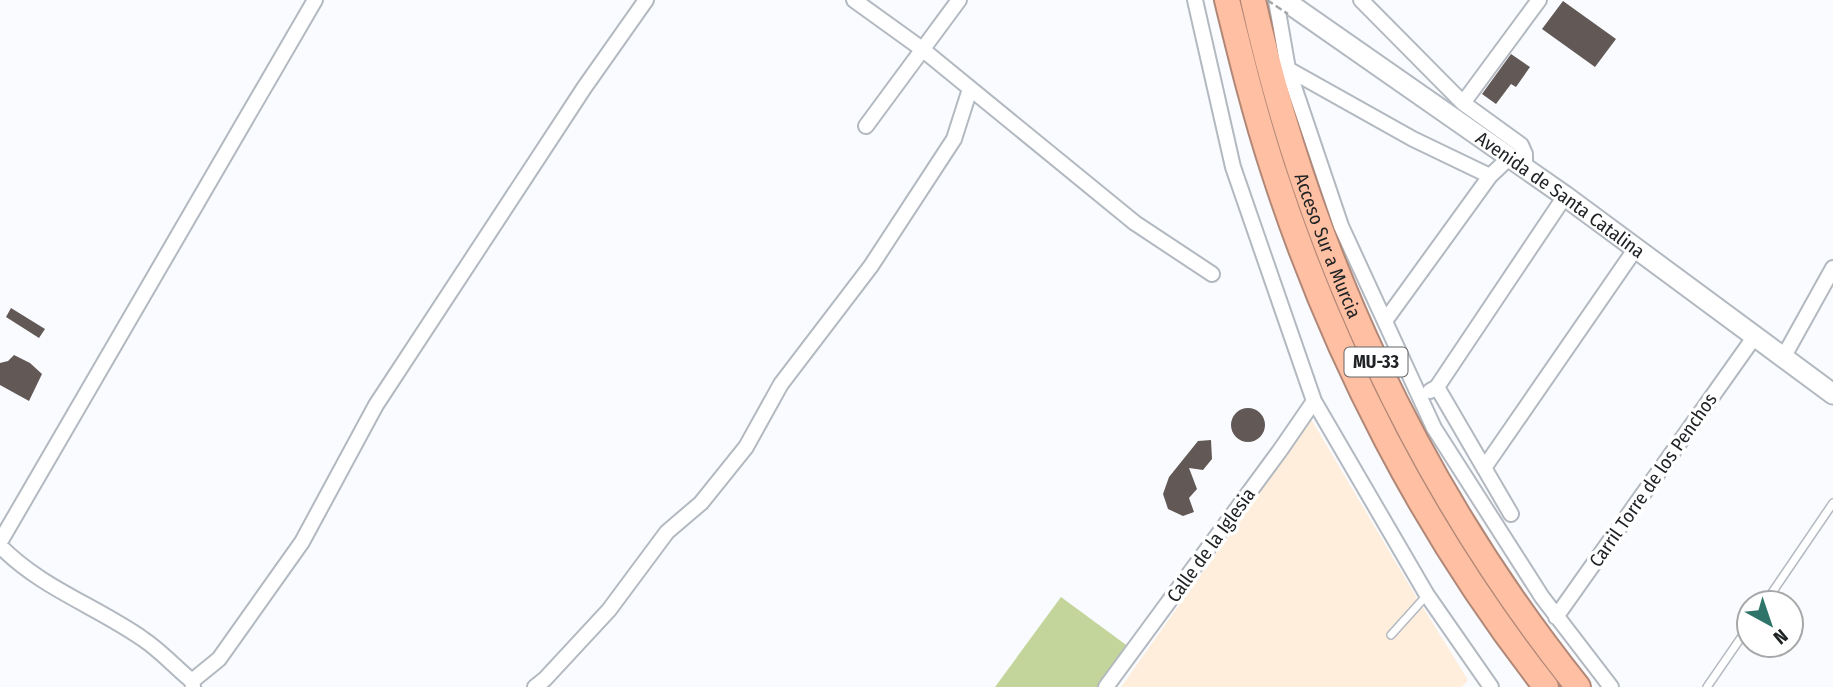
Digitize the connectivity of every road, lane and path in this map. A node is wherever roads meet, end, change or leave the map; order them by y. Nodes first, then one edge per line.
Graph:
1 (315, 0) edge
2 (646, 0) edge
3 (854, 0) edge
4 (959, 0) edge
5 (1227, 0) edge
6 (1253, 0) edge
7 (1267, 0) edge
8 (1361, 0) edge
9 (1539, 0) edge
10 (1194, 1) edge
11 (1285, 5) edge
12 (922, 49) junction
13 (1288, 69) junction
14 (970, 89) junction
15 (1464, 103) junction
16 (866, 126) dead end
17 (1518, 163) junction
18 (1490, 176) junction
19 (1565, 196) junction
20 (1636, 248) junction
21 (1833, 268) edge
22 (1212, 274) dead end
23 (1385, 321) junction
24 (1750, 343) dead end
25 (1784, 356) junction
26 (1437, 387) junction
27 (1833, 394) edge
28 (1420, 397) junction
29 (1314, 401) junction
30 (1471, 445) junction
31 (1451, 456) junction
32 (1484, 468) junction
33 (1833, 503) edge
34 (1511, 514) dead end
35 (0, 544) edge
36 (1775, 589) edge
37 (1427, 595) junction
38 (1556, 617) junction
39 (1391, 635) dead end
40 (1735, 646) edge
41 (192, 684) edge
42 (1485, 685) edge
43 (535, 687) edge
44 (1106, 687) edge
45 (1546, 687) edge
46 (1578, 687) edge
47 (1611, 687) edge
48 (1707, 687) edge

1 - 35 street
2 - 41 street
3 - 12 street
4 - 12 street
5 - 45 highway, Acceso Sur a Murcia / MU-33
6 - 46 highway, Acceso Sur a Murcia / MU-33
7 - 11 path, bridge
8 - 15 street
9 - 15 street
10 - 29 street
11 - 13 street
11 - 17 main road, Avenida de Santa Catalina
12 - 14 street
12 - 16 street
13 - 18 street
13 - 23 street
14 - 22 street
14 - 43 street
15 - 17 street
17 - 18 street
17 - 19 main road, Avenida de Santa Catalina
18 - 23 street
19 - 20 main road, Avenida de Santa Catalina
19 - 26 street
20 - 25 main road, Avenida de Santa Catalina
20 - 32 street
21 - 25 street
23 - 28 street
24 - 38 street, Carril Torre de los Penchos
25 - 27 main road, Avenida de Santa Catalina
26 - 28 street
26 - 30 street
28 - 31 street
29 - 37 street
29 - 44 street, Calle de la Iglesia
30 - 31 street
30 - 32 street
31 - 38 street
32 - 34 street
33 - 36 lane
35 - 41 street
37 - 39 lane
37 - 42 street
38 - 47 street
40 - 48 lane

